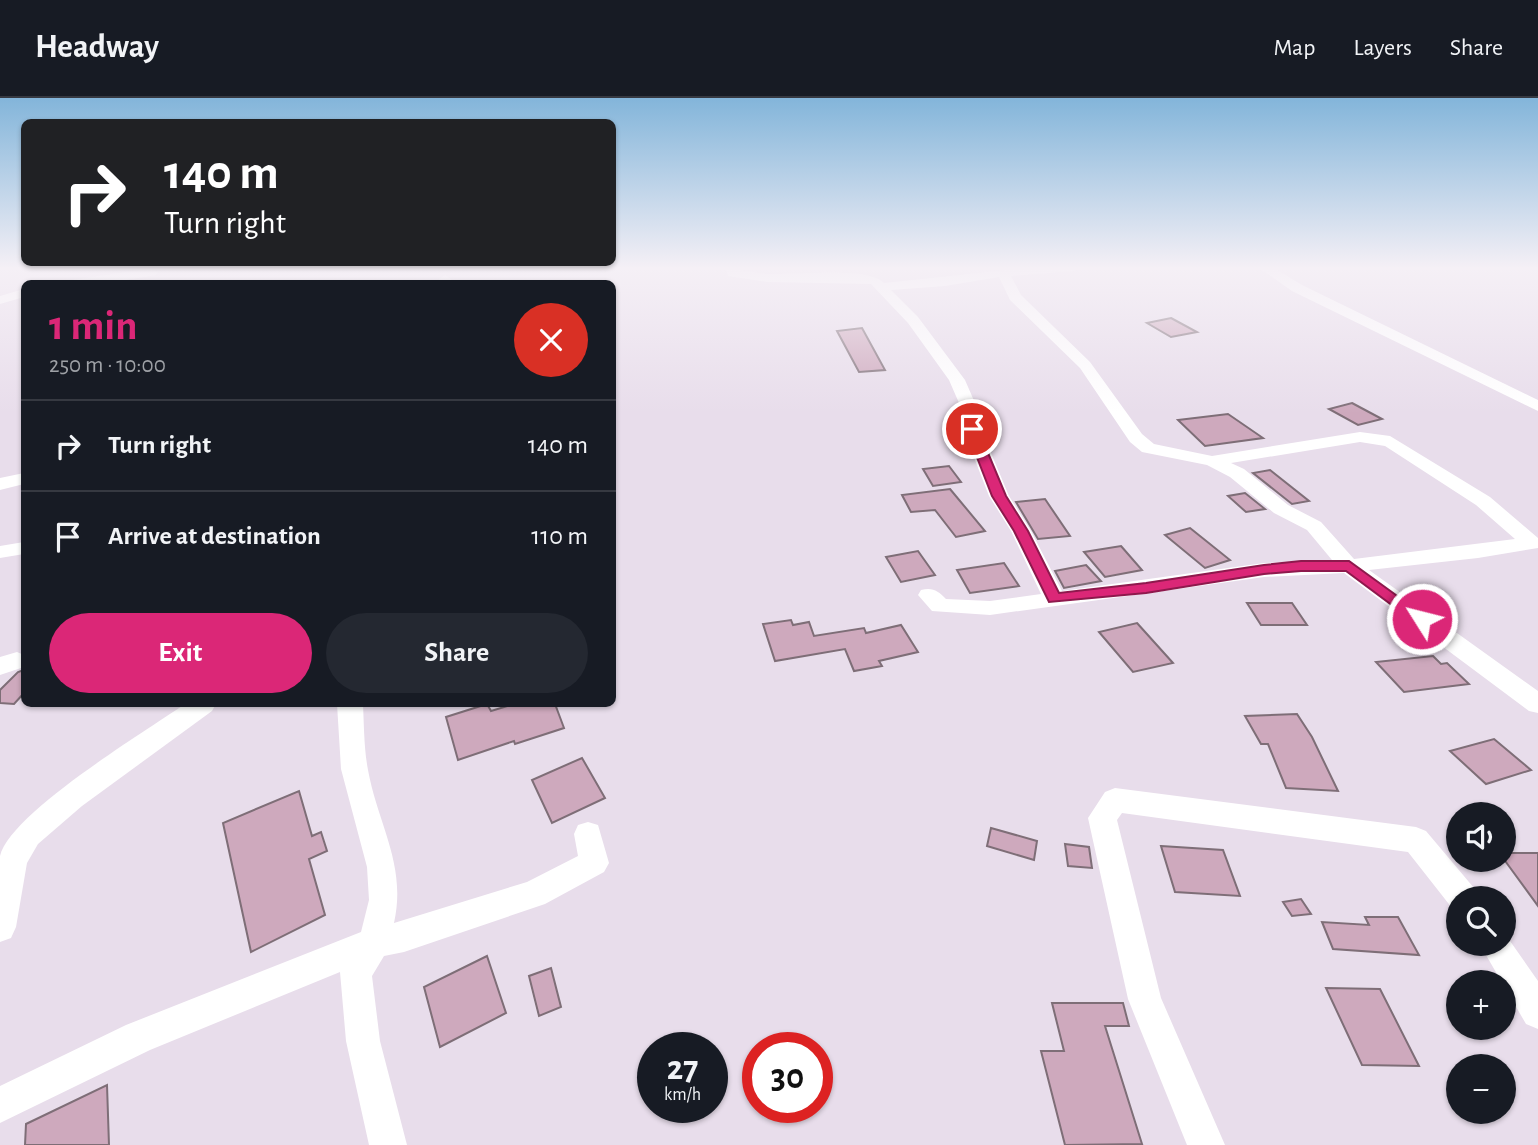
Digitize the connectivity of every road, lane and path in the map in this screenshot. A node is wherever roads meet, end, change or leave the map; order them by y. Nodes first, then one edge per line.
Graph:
1 (909, 316) edge
2 (1035, 316) edge
3 (1354, 316) edge
4 (1538, 406) edge
5 (1212, 461) junction
6 (21, 480) edge
7 (0, 484) edge
8 (1536, 543) edge
9 (21, 548) edge
10 (0, 552) edge
11 (1349, 566) junction
12 (929, 595) dead end
13 (1054, 598) junction
14 (1538, 704) edge
15 (199, 707) edge
16 (349, 707) edge
17 (588, 834) dead end
18 (1453, 886) edge
19 (0, 927) edge
20 (374, 942) junction
21 (1503, 956) edge
22 (1538, 1012) edge
23 (0, 1105) edge
24 (388, 1145) edge
25 (1206, 1145) edge

1 - 13 street
2 - 5 street
3 - 4 street
5 - 8 street
5 - 11 street
6 - 7 street
8 - 11 street
9 - 10 street
11 - 13 street
11 - 14 street
12 - 13 street
15 - 19 street
16 - 20 street
17 - 20 street
18 - 25 street
20 - 23 street
20 - 24 street
21 - 22 street

